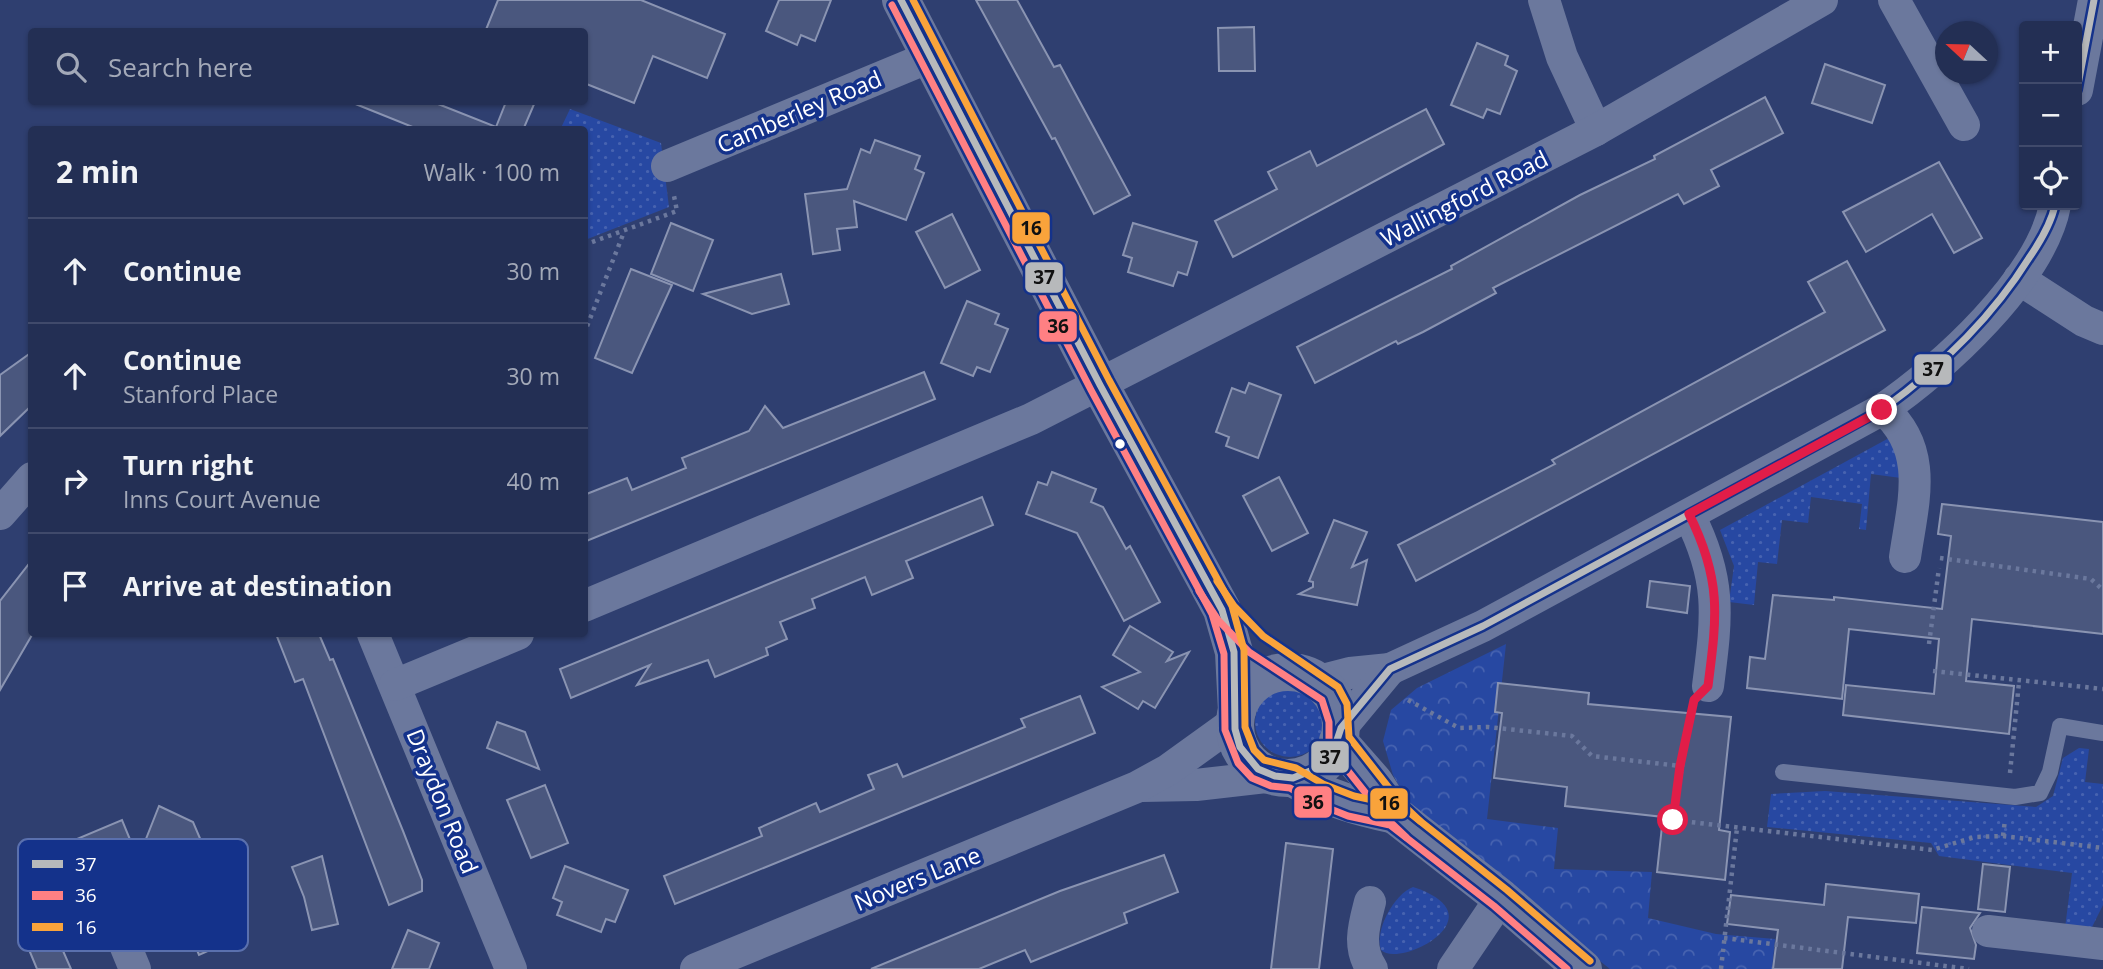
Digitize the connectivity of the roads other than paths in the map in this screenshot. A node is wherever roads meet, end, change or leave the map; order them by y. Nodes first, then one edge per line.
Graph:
1 (901, 0) edge
2 (1544, 0) edge
3 (1822, 0) edge
4 (1894, 0) edge
5 (2094, 0) edge
6 (932, 56) junction
7 (2078, 84) edge
8 (1964, 125) dead end
9 (1596, 130) junction
10 (667, 166) road end
11 (2053, 210) edge
12 (2019, 279) junction
13 (2103, 329) edge
14 (1100, 385) junction
15 (1882, 410) junction
16 (28, 482) edge
17 (0, 514) edge
18 (1689, 514) junction
19 (1905, 556) road end
20 (588, 604) edge
21 (1222, 610) junction
22 (374, 637) edge
23 (511, 637) edge
24 (1385, 676) junction
25 (1311, 677) junction
26 (395, 685) junction
27 (1708, 686) road end
28 (1236, 716) junction
29 (2103, 733) edge
30 (1340, 735) junction
31 (1783, 772) dead end
32 (1284, 777) junction
33 (1137, 787) junction
34 (1395, 815) junction
35 (1501, 898) junction
36 (1370, 902) dead end
37 (1988, 931) dead end
38 (2103, 944) edge
39 (128, 951) edge
40 (135, 969) edge
41 (511, 969) edge
42 (696, 969) edge
43 (1371, 969) edge
44 (1453, 969) edge
45 (1583, 969) edge

1 - 6 street
2 - 9 street
3 - 9 street, Wallingford Road
4 - 8 street
5 - 7 street
6 - 10 street, Camberley Road
6 - 14 street
9 - 14 street, Wallingford Road
11 - 12 street
12 - 13 street
12 - 15 street
14 - 20 street, Wallingford Road
14 - 21 street
15 - 18 street
15 - 19 street
16 - 17 street
18 - 24 street
18 - 27 street
21 - 25 street
21 - 28 street
22 - 26 street, Draydon Road
23 - 26 street
24 - 25 street
24 - 30 street
25 - 28 street
25 - 30 street
26 - 41 street, Draydon Road
28 - 32 street
28 - 33 street, Novers Lane
29 - 31 lane
30 - 32 street
30 - 34 street
32 - 33 street, Novers Lane
32 - 34 street
33 - 42 street, Novers Lane
34 - 35 street
35 - 44 street
35 - 45 street
36 - 43 street
37 - 38 street
39 - 40 street

